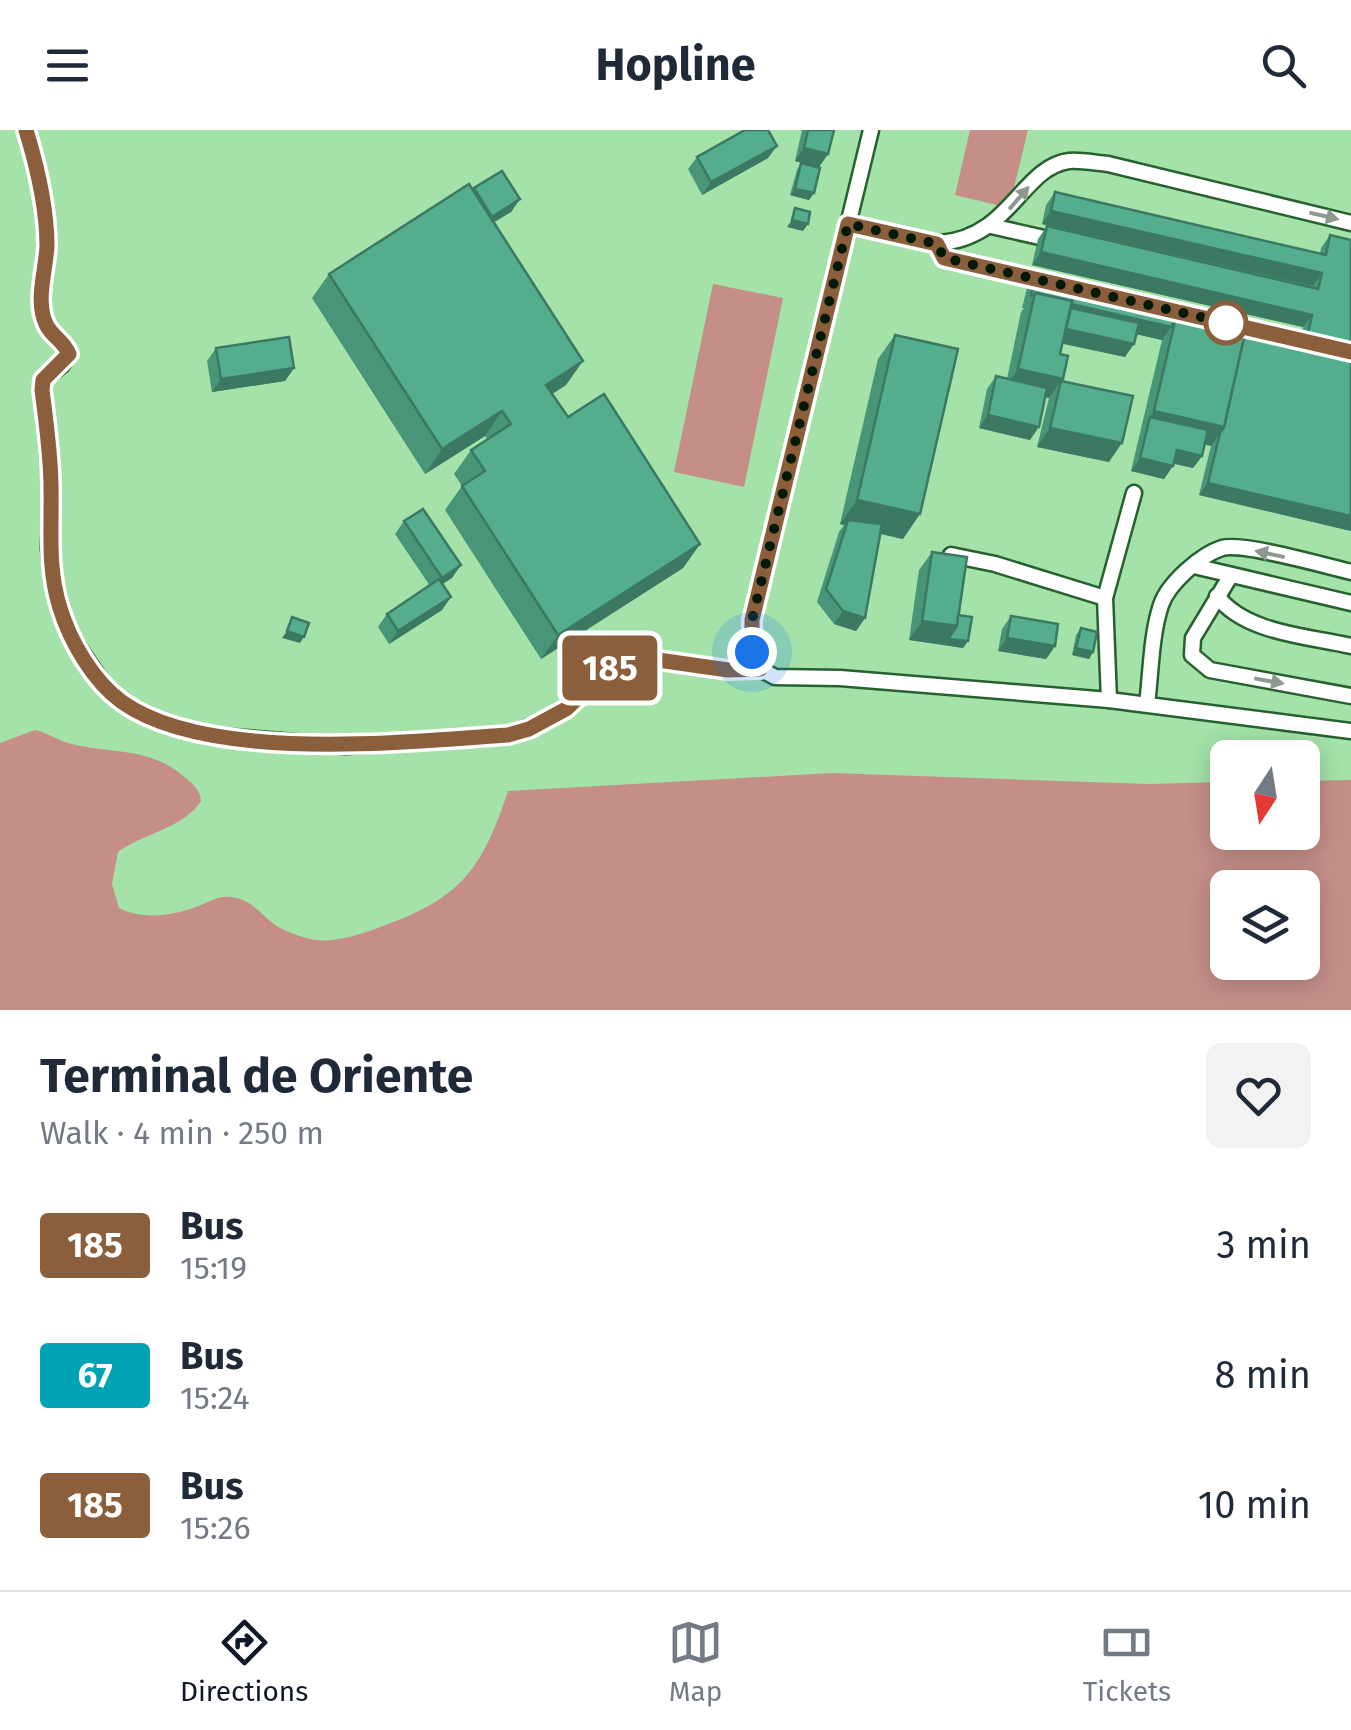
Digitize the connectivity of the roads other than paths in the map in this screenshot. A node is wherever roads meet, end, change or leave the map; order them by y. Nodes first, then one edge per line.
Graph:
1 (26, 130) edge
2 (871, 130) edge
3 (1351, 223) edge
4 (848, 224) junction
5 (991, 226) junction
6 (937, 244) junction
7 (1066, 244) edge
8 (1060, 285) edge
9 (1134, 493) dead end
10 (939, 553) edge
11 (1194, 566) junction
12 (1351, 572) edge
13 (1231, 575) junction
14 (1217, 596) junction
15 (1104, 598) junction
16 (1351, 603) edge
17 (1351, 646) edge
18 (760, 669) junction
19 (1351, 696) edge
20 (1109, 700) junction
21 (1146, 704) junction
22 (1351, 731) edge

1 - 18 lane
2 - 4 lane
5 -> 3 lane
4 - 6 lane
4 - 18 lane
5 - 6 lane
5 - 7 lane
6 - 8 lane
9 - 15 lane
10 - 15 lane
12 -> 11 lane
11 - 13 lane
11 - 21 lane
13 - 14 lane
13 - 16 lane
14 - 17 lane
14 -> 19 lane
15 - 20 lane
18 - 20 lane
20 - 21 lane
21 - 22 lane

